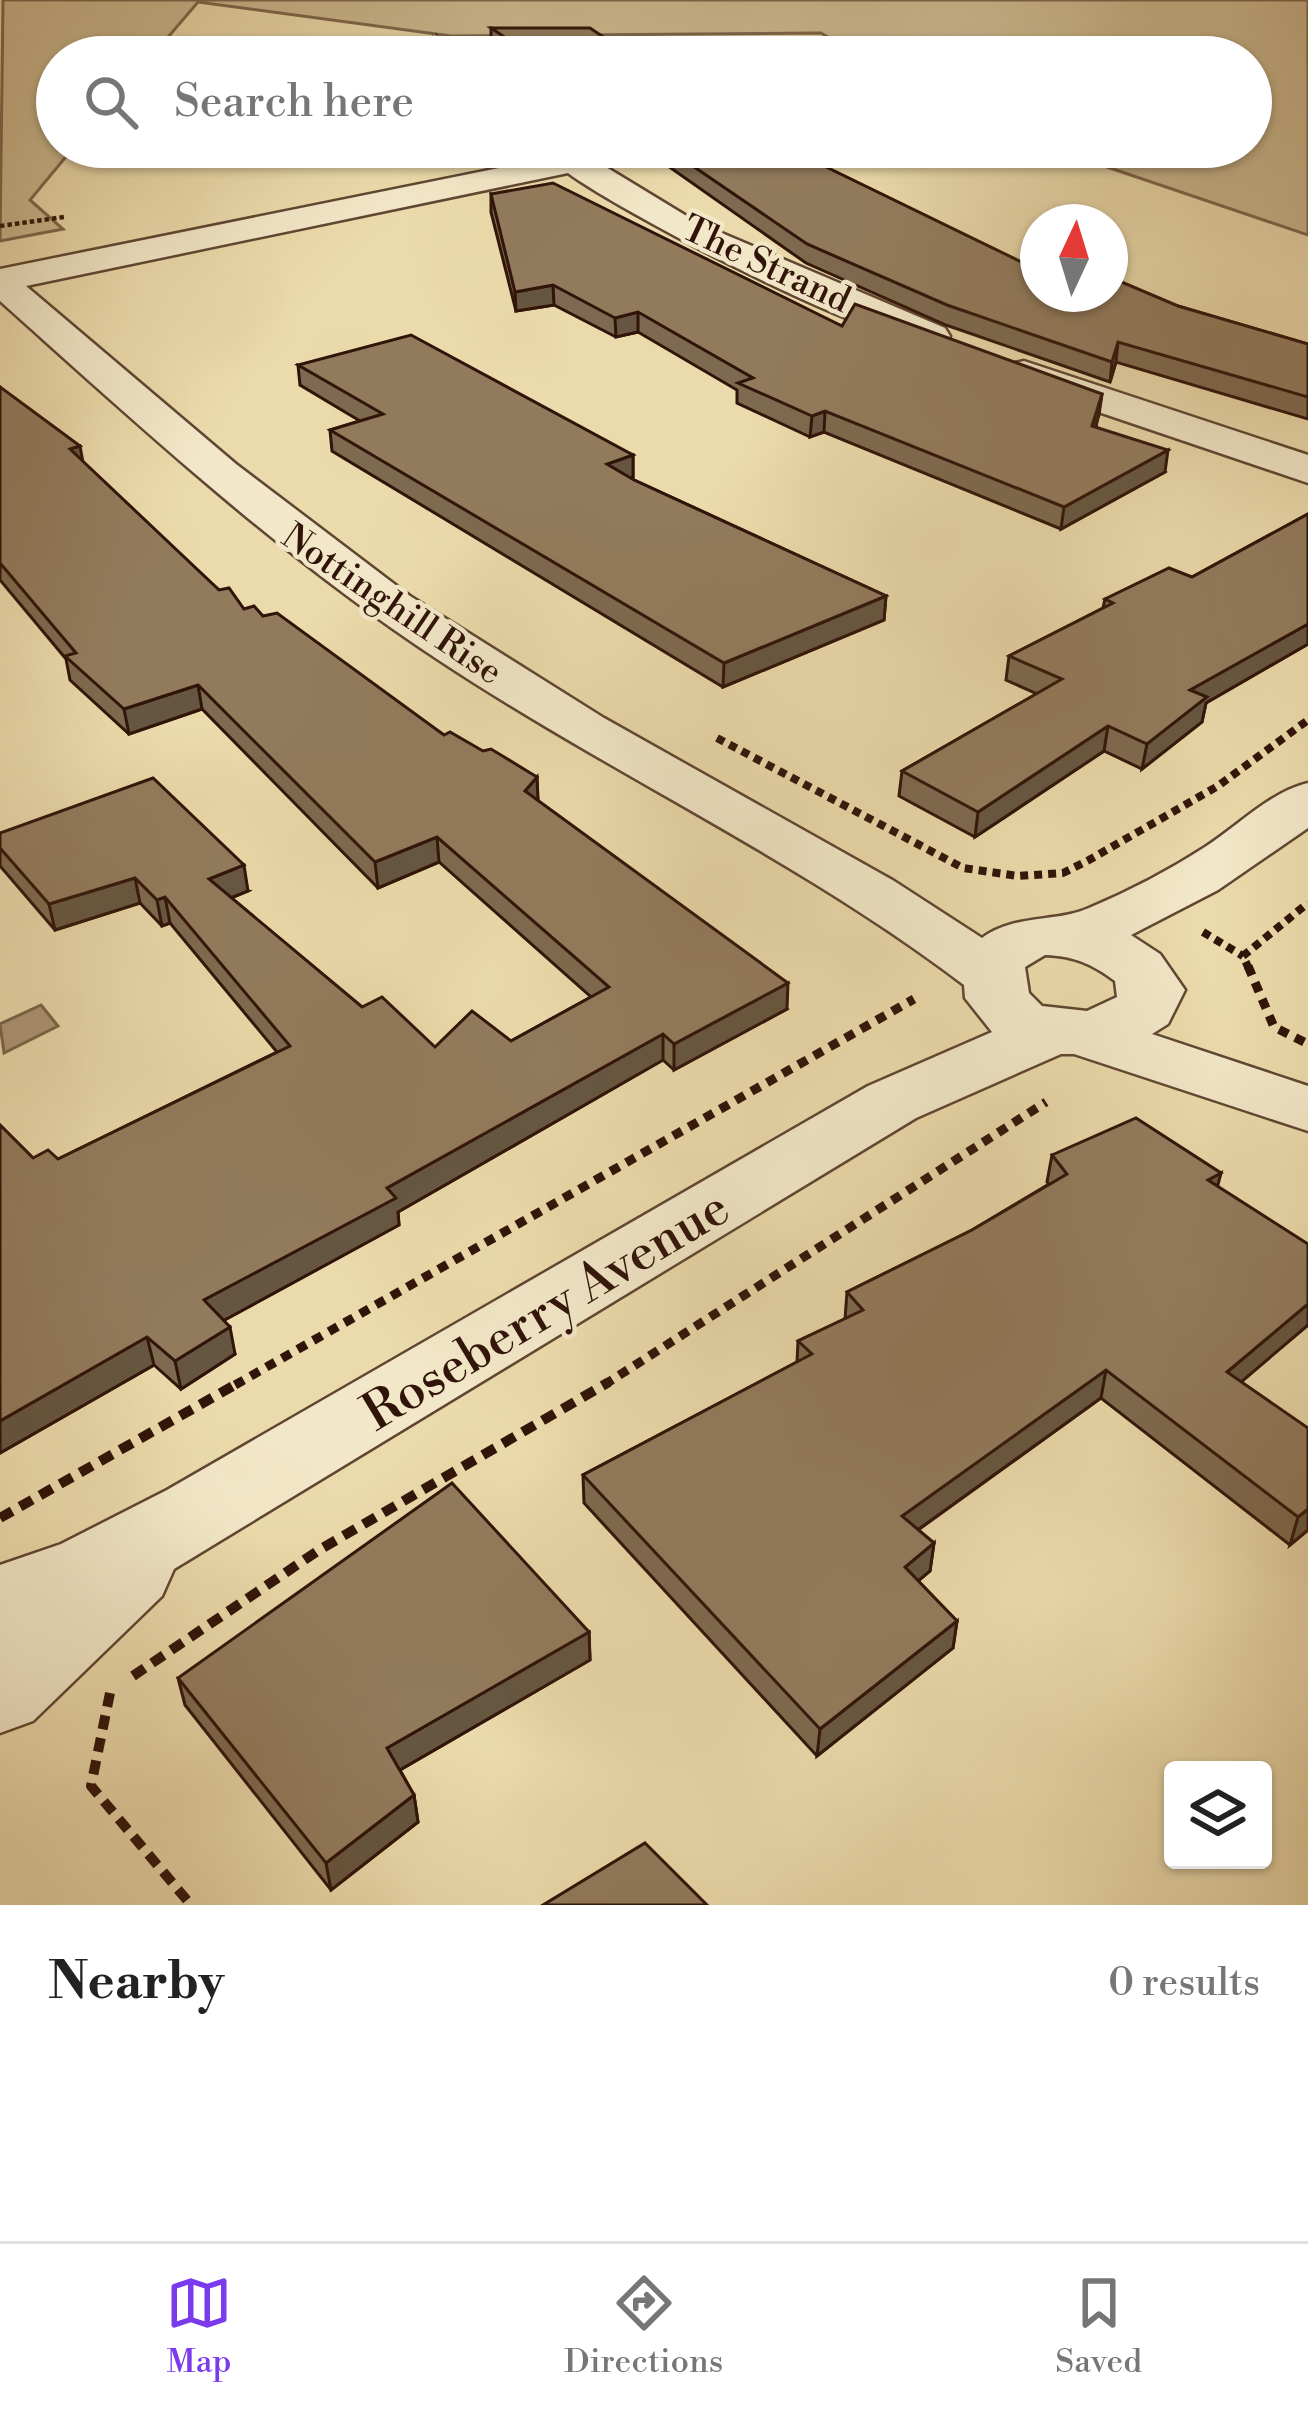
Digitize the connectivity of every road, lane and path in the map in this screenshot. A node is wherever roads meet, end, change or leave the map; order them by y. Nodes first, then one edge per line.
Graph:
1 (437, 34) dead end
2 (434, 36) edge
3 (504, 168) edge
4 (586, 168) edge
5 (0, 281) edge
6 (1308, 470) edge
7 (1308, 720) edge
8 (698, 728) dead end
9 (1308, 800) edge
10 (1245, 849) junction
11 (828, 864) junction
12 (1308, 903) edge
13 (1059, 936) junction
14 (993, 986) junction
15 (1146, 986) junction
16 (914, 999) dead end
17 (1073, 1033) junction
18 (1306, 1089) edge
19 (892, 1102) junction
20 (1046, 1102) dead end
21 (0, 1518) edge
22 (57, 1642) edge
23 (0, 1692) edge
24 (191, 1905) edge

1 - 2 path
3 - 5 street
4 - 6 street, The Strand
5 - 11 street, Nottinghill Rise
7 - 8 path
9 - 10 street
10 - 13 street
10 - 15 street
11 - 13 street, Nottinghill Rise
11 - 14 street, Nottinghill Rise
12 - 18 path
13 - 14 street
13 - 15 street
14 - 17 street
14 - 19 street, Roseberry Avenue
15 - 17 street
15 - 18 street
16 - 21 path
17 - 18 street
17 - 19 street, Roseberry Avenue
19 - 22 street, Roseberry Avenue
20 - 22 path
22 - 23 street, Roseberry Avenue
22 - 24 path

